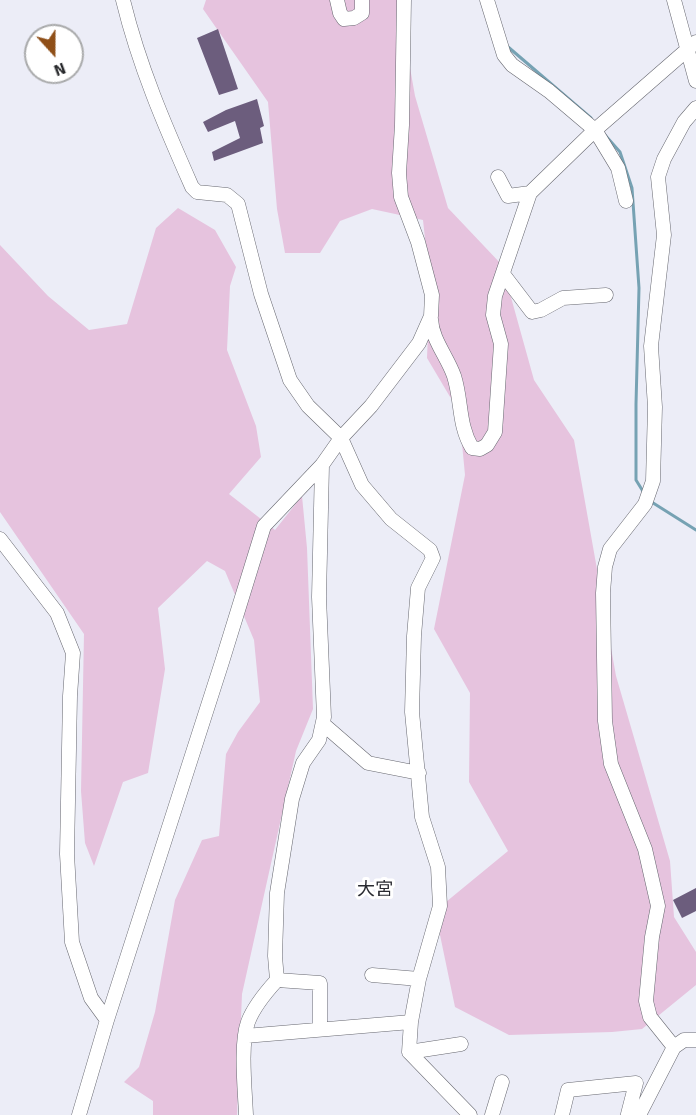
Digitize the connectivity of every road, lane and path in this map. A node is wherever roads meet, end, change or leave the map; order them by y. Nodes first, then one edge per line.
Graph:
1 (123, 0) edge
2 (337, 0) edge
3 (362, 0) edge
4 (404, 0) edge
5 (487, 0) edge
6 (674, 0) edge
7 (691, 46) edge
8 (696, 81) edge
9 (696, 108) edge
10 (595, 130) junction
11 (498, 177) dead end
12 (530, 193) junction
13 (626, 201) dead end
14 (503, 274) junction
15 (606, 295) dead end
16 (431, 316) junction
17 (341, 438) junction
18 (322, 465) junction
19 (0, 538) edge
20 (323, 724) junction
21 (419, 773) junction
22 (372, 975) dead end
23 (419, 979) junction
24 (277, 980) junction
25 (107, 1020) junction
26 (411, 1022) junction
27 (320, 1029) junction
28 (244, 1036) junction
29 (696, 1040) edge
30 (461, 1044) dead end
31 (674, 1047) junction
32 (409, 1052) junction
33 (502, 1082) dead end
34 (79, 1115) edge
35 (246, 1115) edge
36 (470, 1115) edge
37 (492, 1115) edge
38 (562, 1115) edge
39 (630, 1115) edge
40 (639, 1115) edge

1 - 17 street
2 - 3 street
4 - 16 street
5 - 10 street
6 - 7 street
7 - 8 street
7 - 10 street
9 - 31 street
10 - 12 street
10 - 13 street
11 - 12 street
12 - 14 street
14 - 15 street
14 - 16 street
16 - 17 street
17 - 18 street
17 - 21 street
18 - 20 street
18 - 25 street
19 - 25 street
20 - 21 street
20 - 24 street
21 - 23 street
22 - 23 street
23 - 26 street
24 - 27 street
24 - 28 street
25 - 34 street
26 - 27 street
26 - 32 street
27 - 28 street
28 - 35 street
29 - 31 street
30 - 32 street
31 - 40 street
32 - 36 street
33 - 37 street
38 - 39 street

